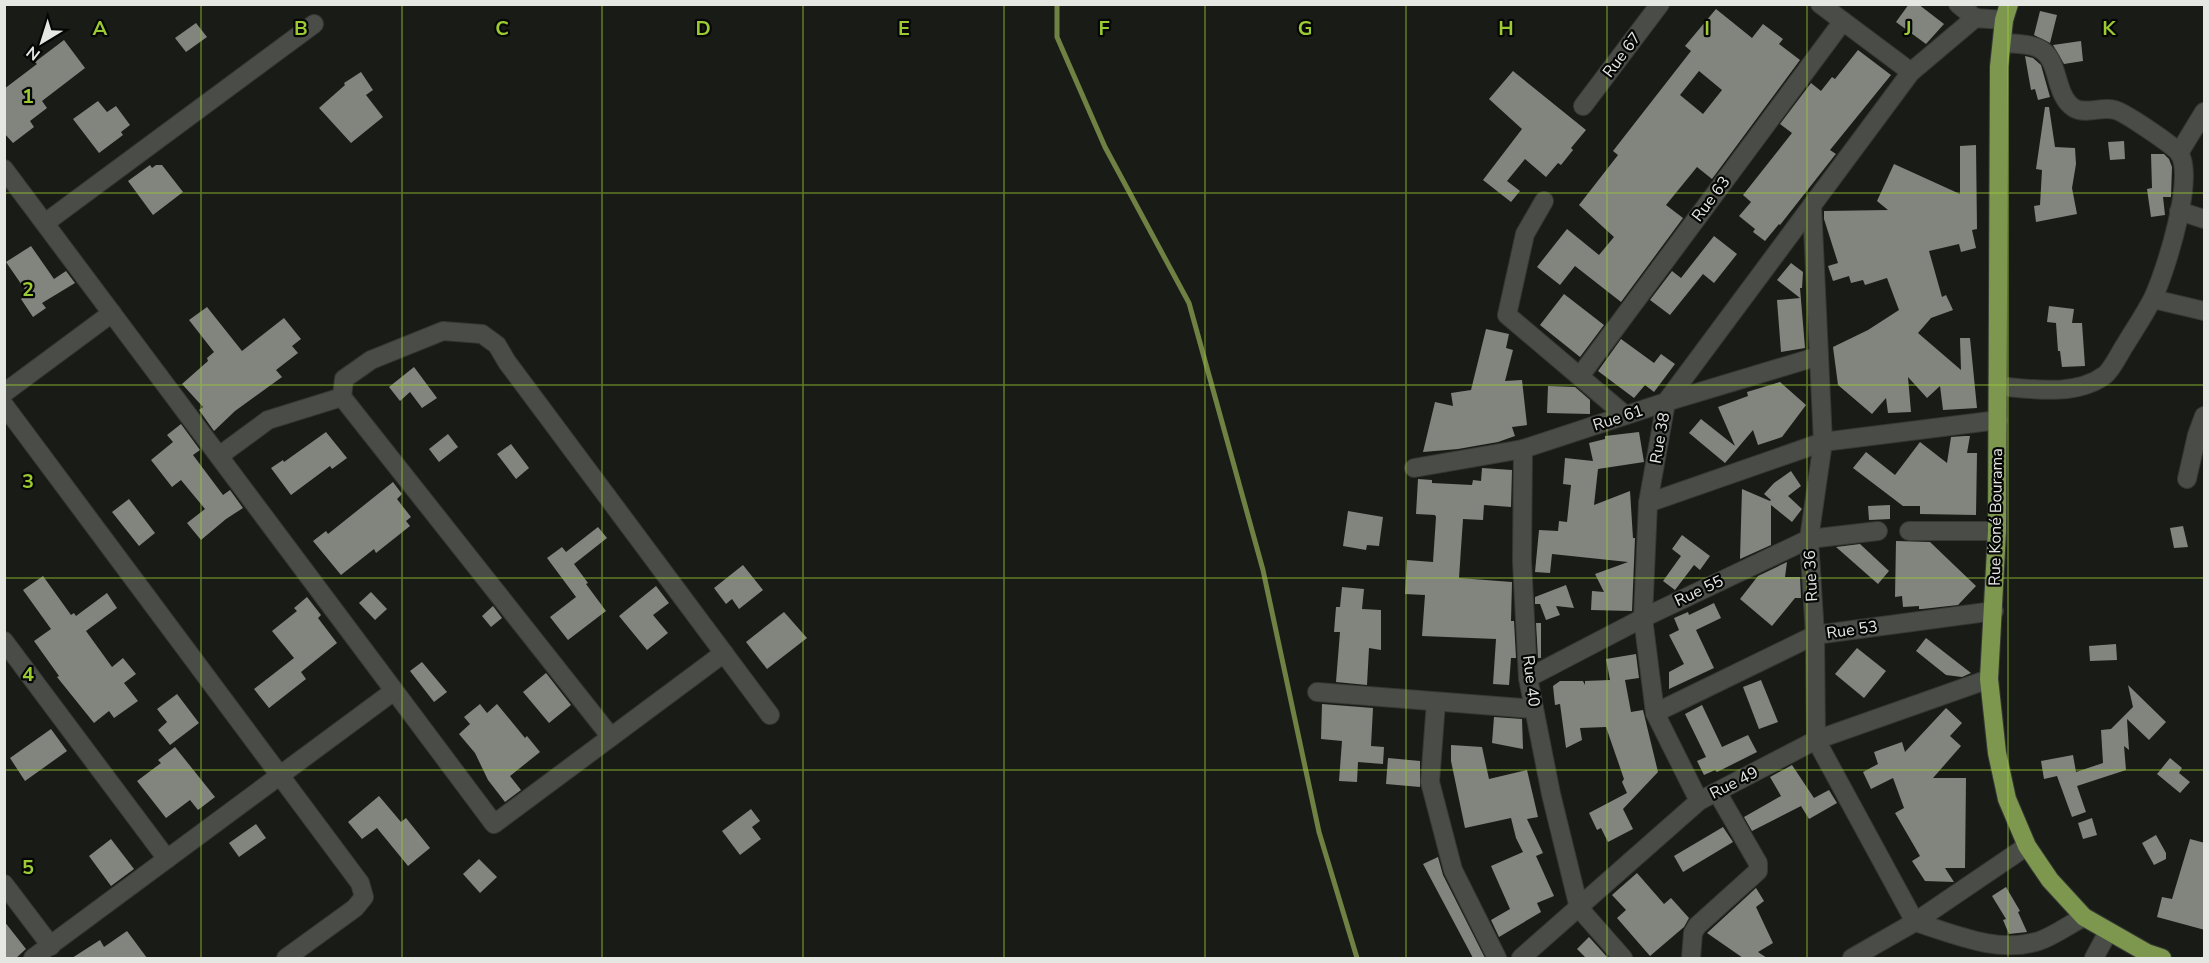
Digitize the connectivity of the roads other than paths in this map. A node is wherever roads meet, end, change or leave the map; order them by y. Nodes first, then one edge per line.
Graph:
1 (1660, 4) edge
2 (1821, 4) edge
3 (1958, 4) edge
4 (2007, 12) edge
5 (1975, 18) junction
6 (1843, 21) junction
7 (314, 24) dead end
8 (2002, 43) junction
9 (1911, 72) junction
10 (1583, 106) dead end
11 (2205, 112) edge
12 (2180, 153) junction
13 (4, 169) edge
14 (1544, 201) dead end
15 (1812, 205) junction
16 (2179, 211) junction
17 (2205, 219) edge
18 (45, 224) junction
19 (2153, 299) junction
20 (2205, 311) edge
21 (112, 313) junction
22 (1819, 356) junction
23 (1580, 376) junction
24 (1998, 386) junction
25 (4, 393) edge
26 (342, 397) junction
27 (1666, 402) junction
28 (4, 405) edge
29 (1625, 416) junction
30 (2205, 416) edge
31 (1998, 420) junction
32 (1823, 442) junction
33 (1523, 450) junction
34 (219, 456) junction
35 (1414, 468) dead end
36 (2187, 479) dead end
37 (1648, 503) junction
38 (1878, 531) dead end
39 (1909, 531) dead end
40 (1997, 531) junction
41 (1809, 539) junction
42 (1994, 611) junction
43 (1643, 618) junction
44 (1815, 635) junction
45 (4, 641) edge
46 (724, 653) junction
47 (1528, 678) junction
48 (1989, 679) junction
49 (394, 691) junction
50 (1317, 692) dead end
51 (1436, 702) junction
52 (1534, 709) junction
53 (1655, 713) junction
54 (770, 715) dead end
55 (611, 737) junction
56 (1816, 740) junction
57 (281, 775) junction
58 (1717, 792) junction
59 (1699, 801) junction
60 (2027, 846) junction
61 (167, 859) junction
62 (4, 884) edge
63 (1579, 908) junction
64 (2084, 917) junction
65 (1915, 922) junction
66 (2108, 932) junction
67 (51, 946) junction
68 (2039, 950) edge
69 (33, 958) edge
70 (286, 958) edge
71 (1497, 958) edge
72 (1521, 958) edge
73 (1623, 958) edge
74 (1691, 958) edge
75 (1852, 958) edge
76 (2094, 958) edge
77 (2162, 958) edge

1 - 10 street, Rue 67
2 - 6 street
3 - 5 street
4 - 5 street
4 - 8 highway, Rue Koné Bourama
5 - 9 street, Rue 38
6 - 9 street
6 - 23 street, Rue 63
7 - 18 street
8 - 12 street
8 - 24 highway, Rue Koné Bourama
9 - 15 street, Rue 38
11 - 12 street
12 - 16 street
13 - 18 street
14 - 23 street
15 - 22 street, Rue 36
15 - 27 street, Rue 38
16 - 17 street
16 - 19 street
18 - 21 street
19 - 20 street
19 - 24 street
21 - 25 street
21 - 34 street
22 - 27 street, Rue 61
22 - 32 street, Rue 36
23 - 29 street
24 - 31 highway, Rue Koné Bourama
26 - 34 street
26 - 46 street
26 - 55 street
27 - 29 street, Rue 61
27 - 37 street, Rue 38
28 - 57 street
29 - 33 street, Rue 61
30 - 36 street
31 - 32 street
31 - 40 highway, Rue Koné Bourama
32 - 37 street
32 - 41 street, Rue 36
33 - 35 street, Rue 61
33 - 47 street, Rue 40
34 - 49 street
37 - 43 street, Rue 38
38 - 41 street, Rue 55
39 - 40 street
40 - 42 highway, Rue Koné Bourama
41 - 43 street, Rue 55
41 - 44 street, Rue 36
42 - 44 street, Rue 53
42 - 48 highway, Rue Koné Bourama
43 - 47 street, Rue 55
43 - 53 street, Rue 38
44 - 53 street, Rue 53
44 - 56 street, Rue 36
45 - 61 street
46 - 54 street
46 - 55 street
47 - 52 street, Rue 40
48 - 56 street, Rue 49
48 - 60 highway, Rue Koné Bourama
49 - 55 street
49 - 57 street
50 - 51 street
51 - 52 street
51 - 71 street
52 - 63 street, Rue 40
53 - 59 street, Rue 38
56 - 58 street, Rue 49
56 - 65 street, Rue 36
57 - 61 street
57 - 70 street
58 - 59 street, Rue 49
58 - 74 street
59 - 63 street, Rue 49
60 - 64 highway, Rue Koné Bourama
60 - 65 street
61 - 67 street
62 - 67 street
63 - 72 street, Rue 49
63 - 73 street
64 - 66 highway, Rue Koné Bourama
64 - 68 street
65 - 68 street
65 - 75 street
66 - 76 street
66 - 77 highway, Rue Koné Bourama
67 - 69 street

